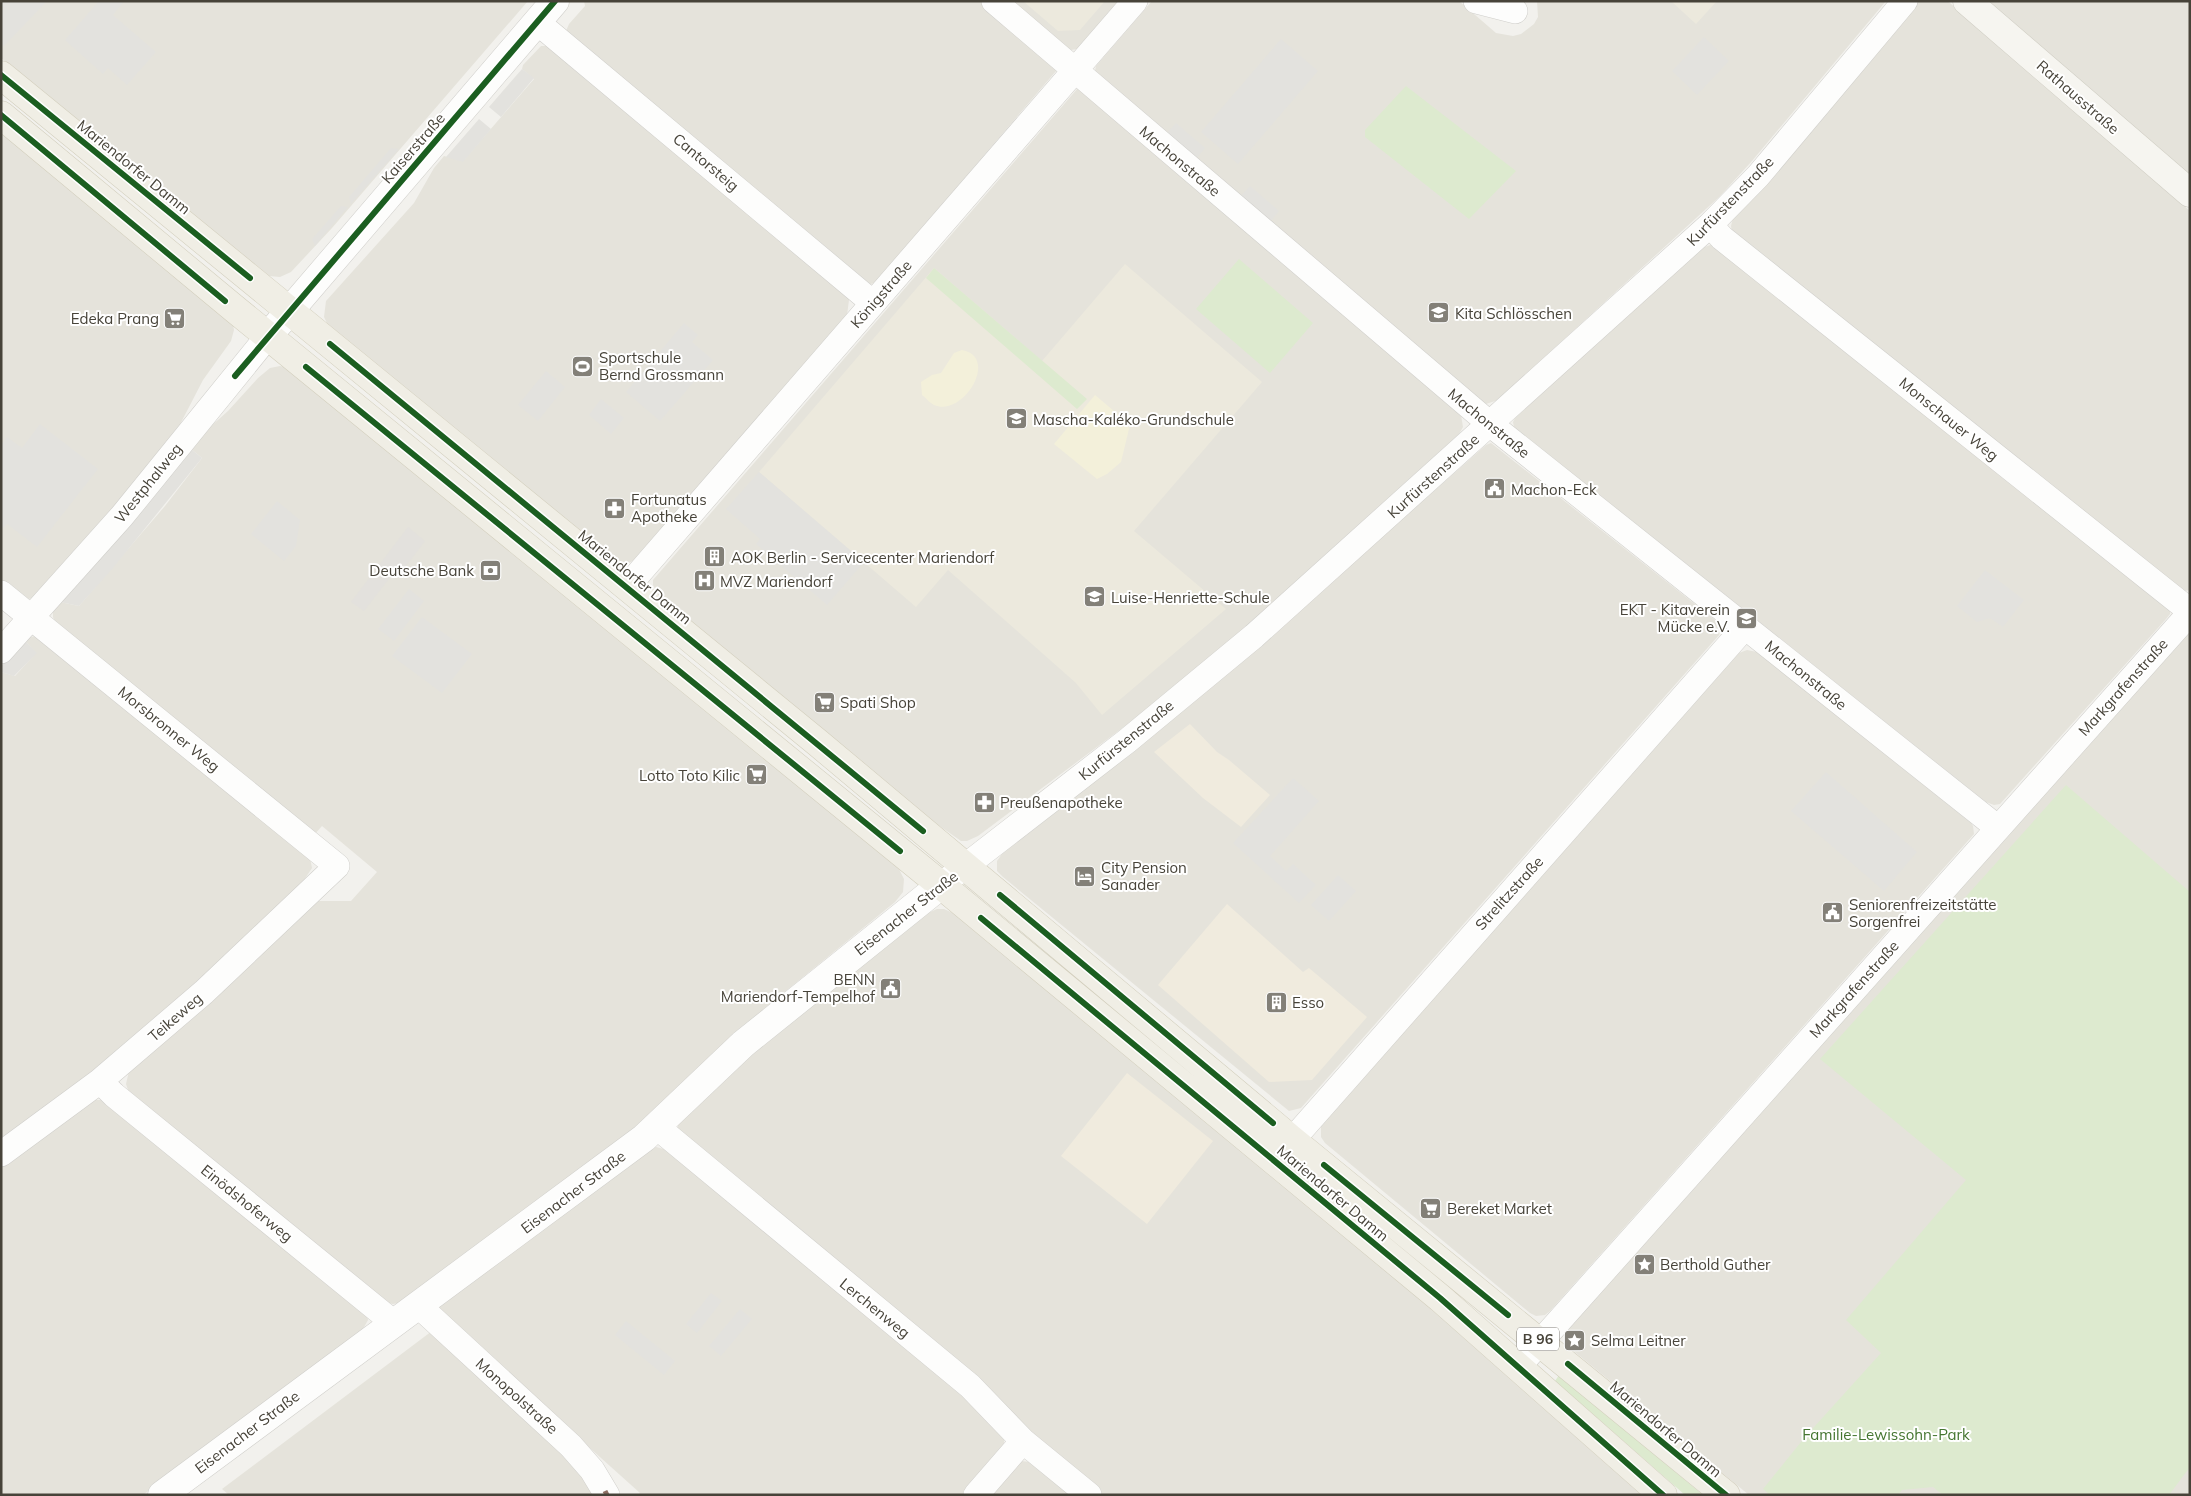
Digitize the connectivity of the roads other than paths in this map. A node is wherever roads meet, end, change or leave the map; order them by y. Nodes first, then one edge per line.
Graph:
1 (555, 1) edge
2 (994, 1) edge
3 (1135, 1) edge
4 (1476, 1) edge
5 (1905, 1) edge
6 (1967, 1) edge
7 (1515, 11) dead end
8 (537, 22) junction
9 (1075, 70) junction
10 (1, 76) edge
11 (1, 115) edge
12 (2190, 194) edge
13 (1710, 225) junction
14 (873, 303) junction
15 (290, 311) junction
16 (268, 336) junction
17 (1490, 424) junction
18 (627, 587) junction
19 (1, 593) edge
20 (2190, 612) edge
21 (32, 618) junction
22 (1745, 627) junction
23 (1, 651) edge
24 (1998, 828) junction
25 (337, 866) joint
26 (965, 866) junction
27 (941, 885) junction
28 (100, 1081) junction
29 (657, 1127) junction
30 (1292, 1140) junction
31 (1, 1154) edge
32 (1274, 1160) junction
33 (419, 1306) junction
34 (394, 1324) junction
35 (1540, 1341) junction
36 (1518, 1367) junction
37 (1023, 1441) junction
38 (162, 1495) edge
39 (607, 1495) edge
40 (976, 1495) edge
41 (1089, 1495) edge
42 (1663, 1495) edge
43 (1726, 1495) edge

1 - 8 street, Kaiserstraße
2 - 9 street, Machonstraße
3 - 9 street, Königstraße
4 - 7 street
5 - 13 street, Kurfürstenstraße
6 - 12 main road, Rathausstraße
8 - 14 street, Cantorsteig
8 - 15 street, Kaiserstraße
9 - 14 street, Königstraße
9 - 17 street, Machonstraße
10 - 15 main road, Mariendorfer Damm / B 96
11 - 16 main road, Mariendorfer Damm / B 96
13 - 17 street, Kurfürstenstraße
13 - 20 street, Monschauer Weg
14 - 18 street, Königstraße
15 - 16 street, Westphalweg
15 - 18 main road, Mariendorfer Damm / B 96
16 - 21 street, Westphalweg
16 - 27 main road, Mariendorfer Damm / B 96
17 - 22 street, Machonstraße
17 - 26 street, Kurfürstenstraße
18 - 26 main road, Mariendorfer Damm / B 96
19 - 21 street, Morsbronner Weg
20 - 24 street, Markgrafenstraße
21 - 23 street, Westphalweg
21 - 25 street, Morsbronner Weg
22 - 24 street, Machonstraße
22 - 30 street, Strelitzstraße
24 - 35 street, Markgrafenstraße
25 - 28 street, Teikeweg
26 - 27 street, Eisenacher Straße
26 - 30 main road, Mariendorfer Damm / B 96
27 - 29 street, Eisenacher Straße
27 - 32 main road, Mariendorfer Damm / B 96
28 - 31 street, Teikeweg
28 - 34 street, Einödshoferweg
29 - 33 street, Eisenacher Straße
29 - 37 street, Lerchenweg
30 - 32 street, Strelitzstraße
30 - 35 main road, Mariendorfer Damm / B 96
32 - 36 main road, Mariendorfer Damm / B 96
33 - 34 street, Eisenacher Straße
33 - 39 street, Monopolstraße
34 - 38 street, Eisenacher Straße
35 - 36 street, Markgrafenstraße
35 - 43 main road, Mariendorfer Damm / B 96
36 - 42 main road, Mariendorfer Damm / B 96
37 - 40 street
37 - 41 street, Lerchenweg

